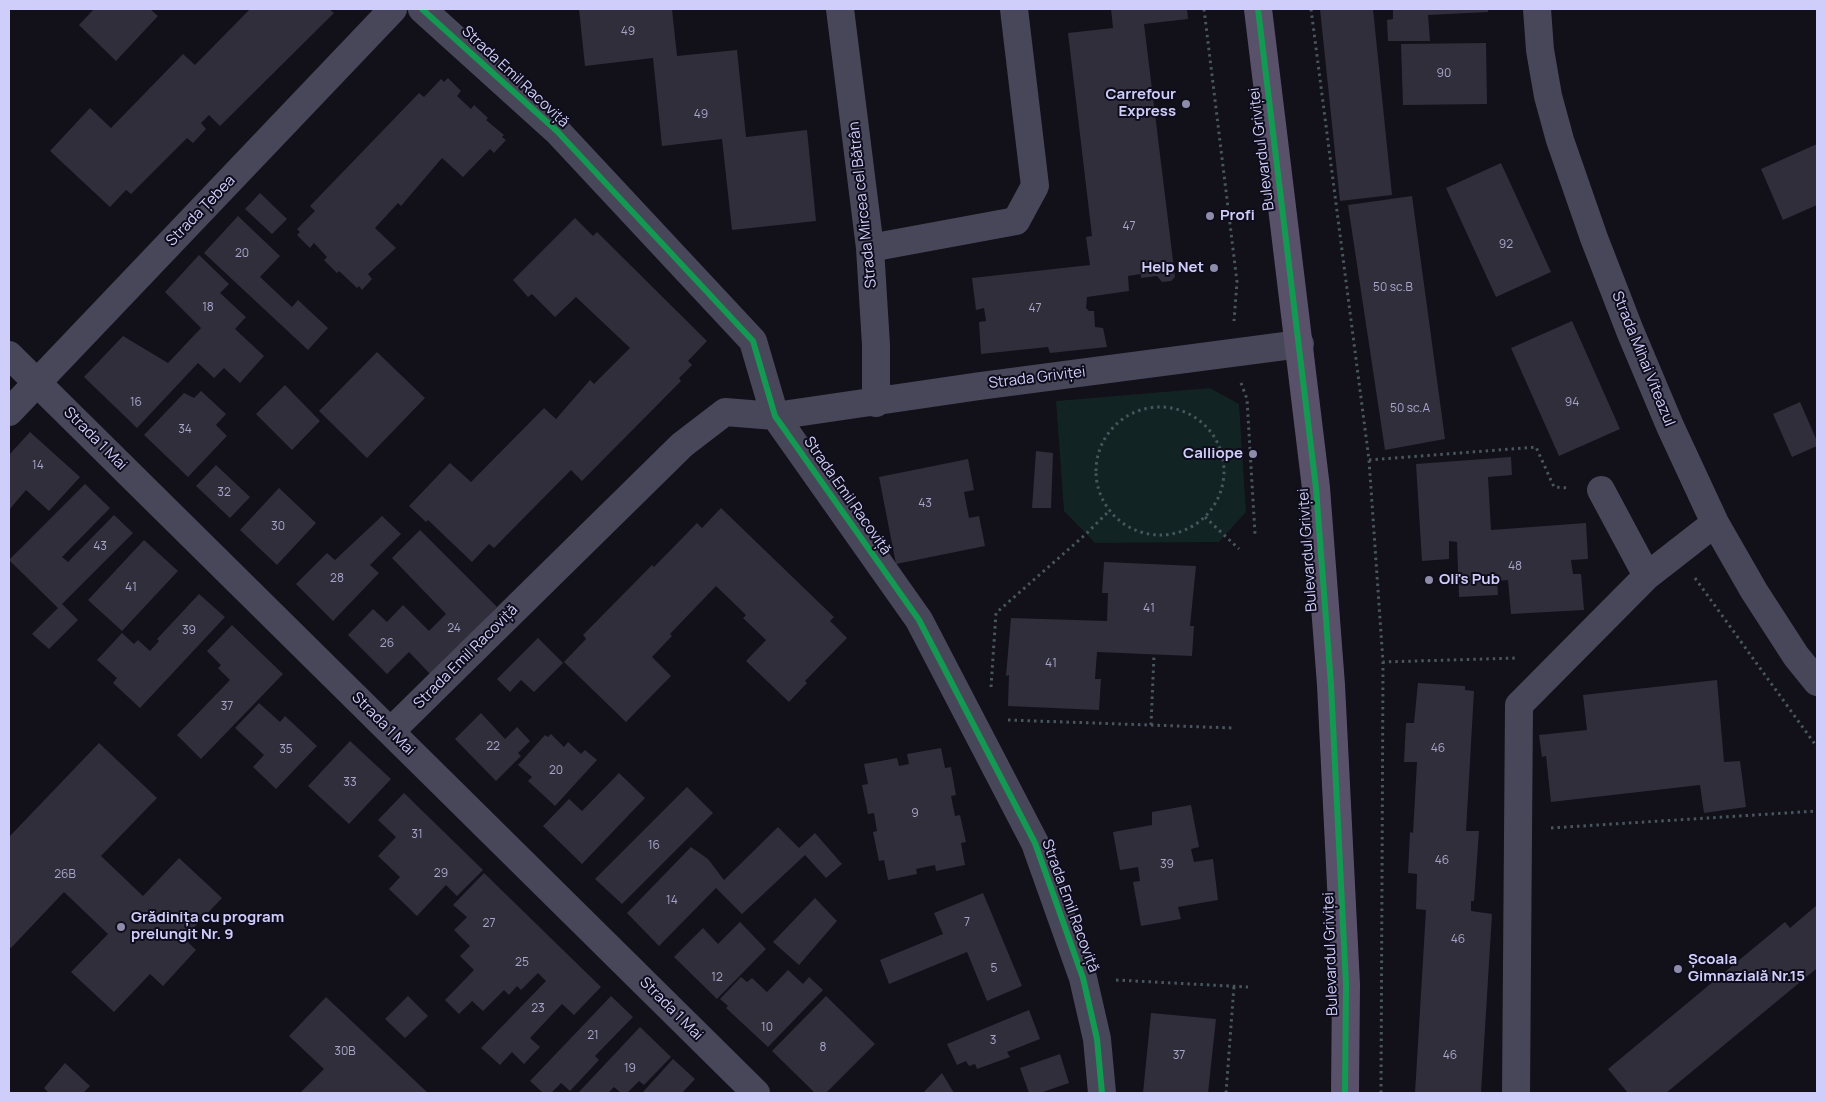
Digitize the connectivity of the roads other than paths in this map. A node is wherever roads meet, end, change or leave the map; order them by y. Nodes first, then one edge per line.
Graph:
1 (393, 9) edge
2 (422, 9) edge
3 (840, 9) edge
4 (1014, 9) edge
5 (1258, 9) edge
6 (1537, 9) edge
7 (870, 248) junction
8 (1300, 344) junction
9 (9, 354) edge
10 (37, 382) junction
11 (876, 403) junction
12 (9, 412) edge
13 (775, 416) junction
14 (1600, 490) road end
15 (1715, 523) junction
16 (1647, 576) junction
17 (1817, 682) edge
18 (391, 731) junction
19 (756, 1093) edge
20 (1102, 1093) edge
21 (1344, 1093) edge
22 (1516, 1093) edge

1 - 10 street, Strada Țebea
2 - 13 street, Strada Emil Racoviță
3 - 7 street, Strada Mircea cel Bătrân
4 - 7 street
5 - 8 main road, Bulevardul Griviței
6 - 15 street, Strada Mihai Viteazul
7 - 11 street, Strada Mircea cel Bătrân
8 - 11 street, Strada Griviței
8 - 21 main road, Bulevardul Griviței
9 - 10 street, Strada 1 Mai
10 - 12 street, Strada Țebea
10 - 18 street, Strada 1 Mai
11 - 13 street, Strada Griviței
13 - 18 street, Strada Emil Racoviță
13 - 20 street, Strada Emil Racoviță
14 - 16 street
15 - 16 street
15 - 17 street, Strada Mihai Viteazul
16 - 22 street
18 - 19 street, Strada 1 Mai

